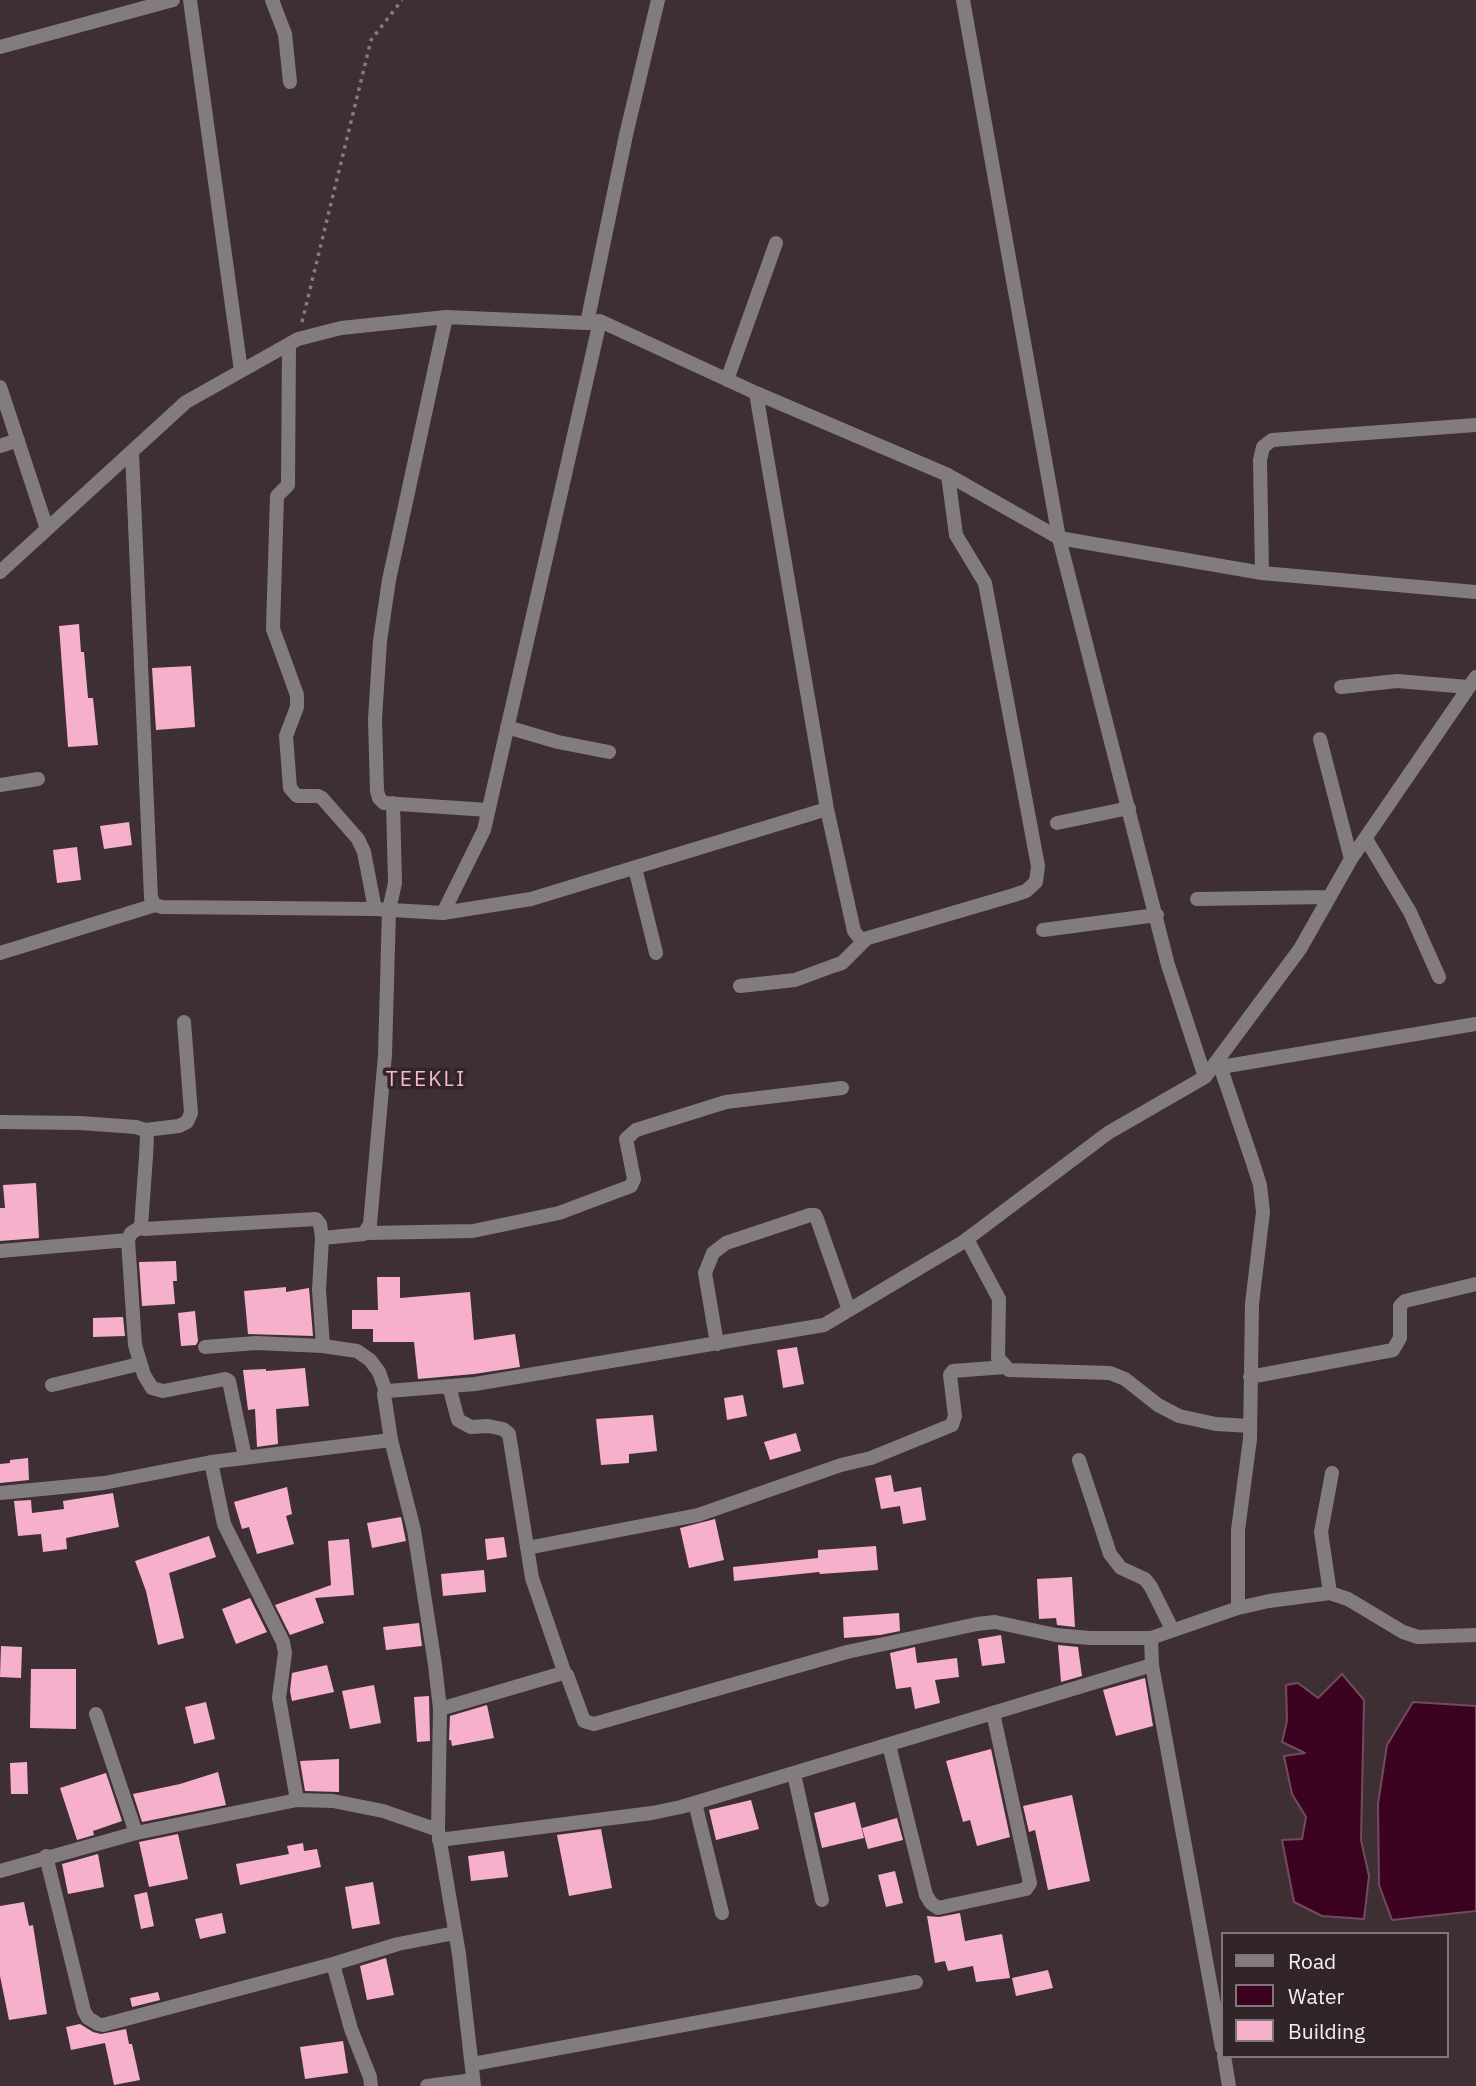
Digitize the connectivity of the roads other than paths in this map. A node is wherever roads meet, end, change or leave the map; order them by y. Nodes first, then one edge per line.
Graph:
1 (173, 0) edge
2 (190, 0) edge
3 (272, 0) edge
4 (658, 0) edge
5 (964, 0) edge
6 (0, 47) edge
7 (290, 82) dead end
8 (776, 243) dead end
9 (446, 317) junction
10 (593, 322) junction
11 (294, 341) junction
12 (241, 371) junction
13 (727, 380) junction
14 (0, 387) edge
15 (756, 393) junction
16 (1476, 425) edge
17 (18, 440) junction
18 (0, 446) edge
19 (132, 453) junction
20 (948, 475) junction
21 (47, 529) junction
22 (1059, 538) junction
23 (0, 572) edge
24 (1262, 573) junction
25 (1476, 592) edge
26 (1472, 682) edge
27 (1341, 687) dead end
28 (507, 727) junction
29 (1320, 739) dead end
30 (609, 752) dead end
31 (38, 779) dead end
32 (0, 785) edge
33 (393, 803) junction
34 (1129, 808) junction
35 (827, 809) junction
36 (488, 810) junction
37 (1057, 823) dead end
38 (1366, 839) junction
39 (1351, 859) junction
40 (635, 868) junction
41 (1328, 897) junction
42 (1198, 899) dead end
43 (155, 905) junction
44 (382, 909) junction
45 (443, 913) junction
46 (1157, 915) junction
47 (1043, 930) dead end
48 (865, 940) junction
49 (0, 953) edge
50 (656, 953) dead end
51 (1439, 976) dead end
52 (740, 986) dead end
53 (184, 1022) dead end
54 (1476, 1024) edge
55 (1219, 1063) junction
56 (1205, 1077) junction
57 (842, 1087) dead end
58 (0, 1122) edge
59 (145, 1130) junction
60 (141, 1227) junction
61 (367, 1233) junction
62 (322, 1237) junction
63 (128, 1240) junction
64 (967, 1240) junction
65 (0, 1251) edge
66 (1476, 1284) edge
67 (849, 1310) junction
68 (717, 1343) junction
69 (323, 1346) junction
70 (205, 1347) dead end
71 (139, 1364) junction
72 (1005, 1367) junction
73 (1250, 1377) junction
74 (52, 1385) dead end
75 (449, 1386) junction
76 (386, 1392) junction
77 (1250, 1426) junction
78 (391, 1440) junction
79 (245, 1457) junction
80 (1079, 1460) dead end
81 (211, 1462) junction
82 (1332, 1473) dead end
83 (0, 1493) edge
84 (527, 1548) junction
85 (1330, 1593) junction
86 (1238, 1608) junction
87 (1172, 1629) junction
88 (1476, 1635) edge
89 (1151, 1638) junction
90 (1152, 1665) junction
91 (565, 1674) junction
92 (440, 1709) junction
93 (993, 1713) junction
94 (96, 1714) dead end
95 (889, 1745) junction
96 (794, 1774) junction
97 (297, 1800) junction
98 (695, 1803) junction
99 (136, 1833) junction
100 (438, 1835) junction
101 (47, 1856) junction
102 (0, 1871) edge
103 (822, 1900) dead end
104 (722, 1913) dead end
105 (455, 1933) junction
106 (333, 1964) junction
107 (916, 1982) dead end
108 (1220, 2037) edge
109 (1224, 2058) edge
110 (473, 2064) junction
111 (474, 2083) edge
112 (370, 2086) edge
113 (427, 2086) edge
114 (1229, 2086) edge

1 - 6 street
2 - 12 street
3 - 7 street
4 - 10 street
5 - 22 street
8 - 13 street
9 - 10 street
9 - 11 street
9 - 33 street
10 - 13 street
10 - 28 street
11 - 12 street
11 - 44 street
12 - 19 street
13 - 15 street
14 - 17 street
15 - 20 street
15 - 35 street
16 - 24 street
17 - 18 street
17 - 21 street
19 - 21 street
19 - 43 street
20 - 22 street
20 - 48 street
21 - 23 street
22 - 24 street
22 - 34 street
24 - 25 street
26 - 27 street
26 - 38 street
28 - 30 street
28 - 36 street
29 - 39 street
31 - 32 street
33 - 36 street
33 - 44 street
34 - 37 street
34 - 46 street
35 - 40 street
35 - 48 street
36 - 45 street
38 - 39 street
38 - 51 street
39 - 41 street
40 - 45 street
40 - 50 street
41 - 42 street
41 - 55 street
43 - 44 street
43 - 49 street
44 - 45 street
44 - 61 street
46 - 47 street
46 - 56 street
48 - 52 street
53 - 59 street
54 - 55 street
55 - 56 street
55 - 73 street
56 - 64 street
57 - 61 street
58 - 59 street
59 - 60 street
60 - 62 street
60 - 63 street
61 - 62 street
62 - 69 street
63 - 65 street
63 - 71 street
64 - 67 street
64 - 72 street
66 - 73 street
67 - 68 street
67 - 68 street
68 - 75 street
69 - 70 street
69 - 76 street
71 - 74 street
71 - 79 street
72 - 77 street
72 - 84 street
73 - 77 street
75 - 76 street
75 - 84 street
76 - 78 street
77 - 86 street
78 - 79 street
78 - 92 street
79 - 81 street
80 - 87 street
81 - 83 street
81 - 97 street
82 - 85 street
84 - 91 street
85 - 86 street
85 - 88 street
86 - 87 street
87 - 89 street
89 - 90 street
89 - 91 street
90 - 93 street
90 - 108 street
91 - 92 street
92 - 100 street
93 - 95 street
93 - 95 street
94 - 99 street
95 - 96 street
96 - 98 street
96 - 103 street
97 - 99 street
97 - 100 street
98 - 100 street
98 - 104 street
99 - 101 street
100 - 105 street
101 - 102 street
101 - 106 street
105 - 106 street
105 - 110 street
106 - 112 street
107 - 110 street
109 - 114 street
110 - 111 street
111 - 113 street

